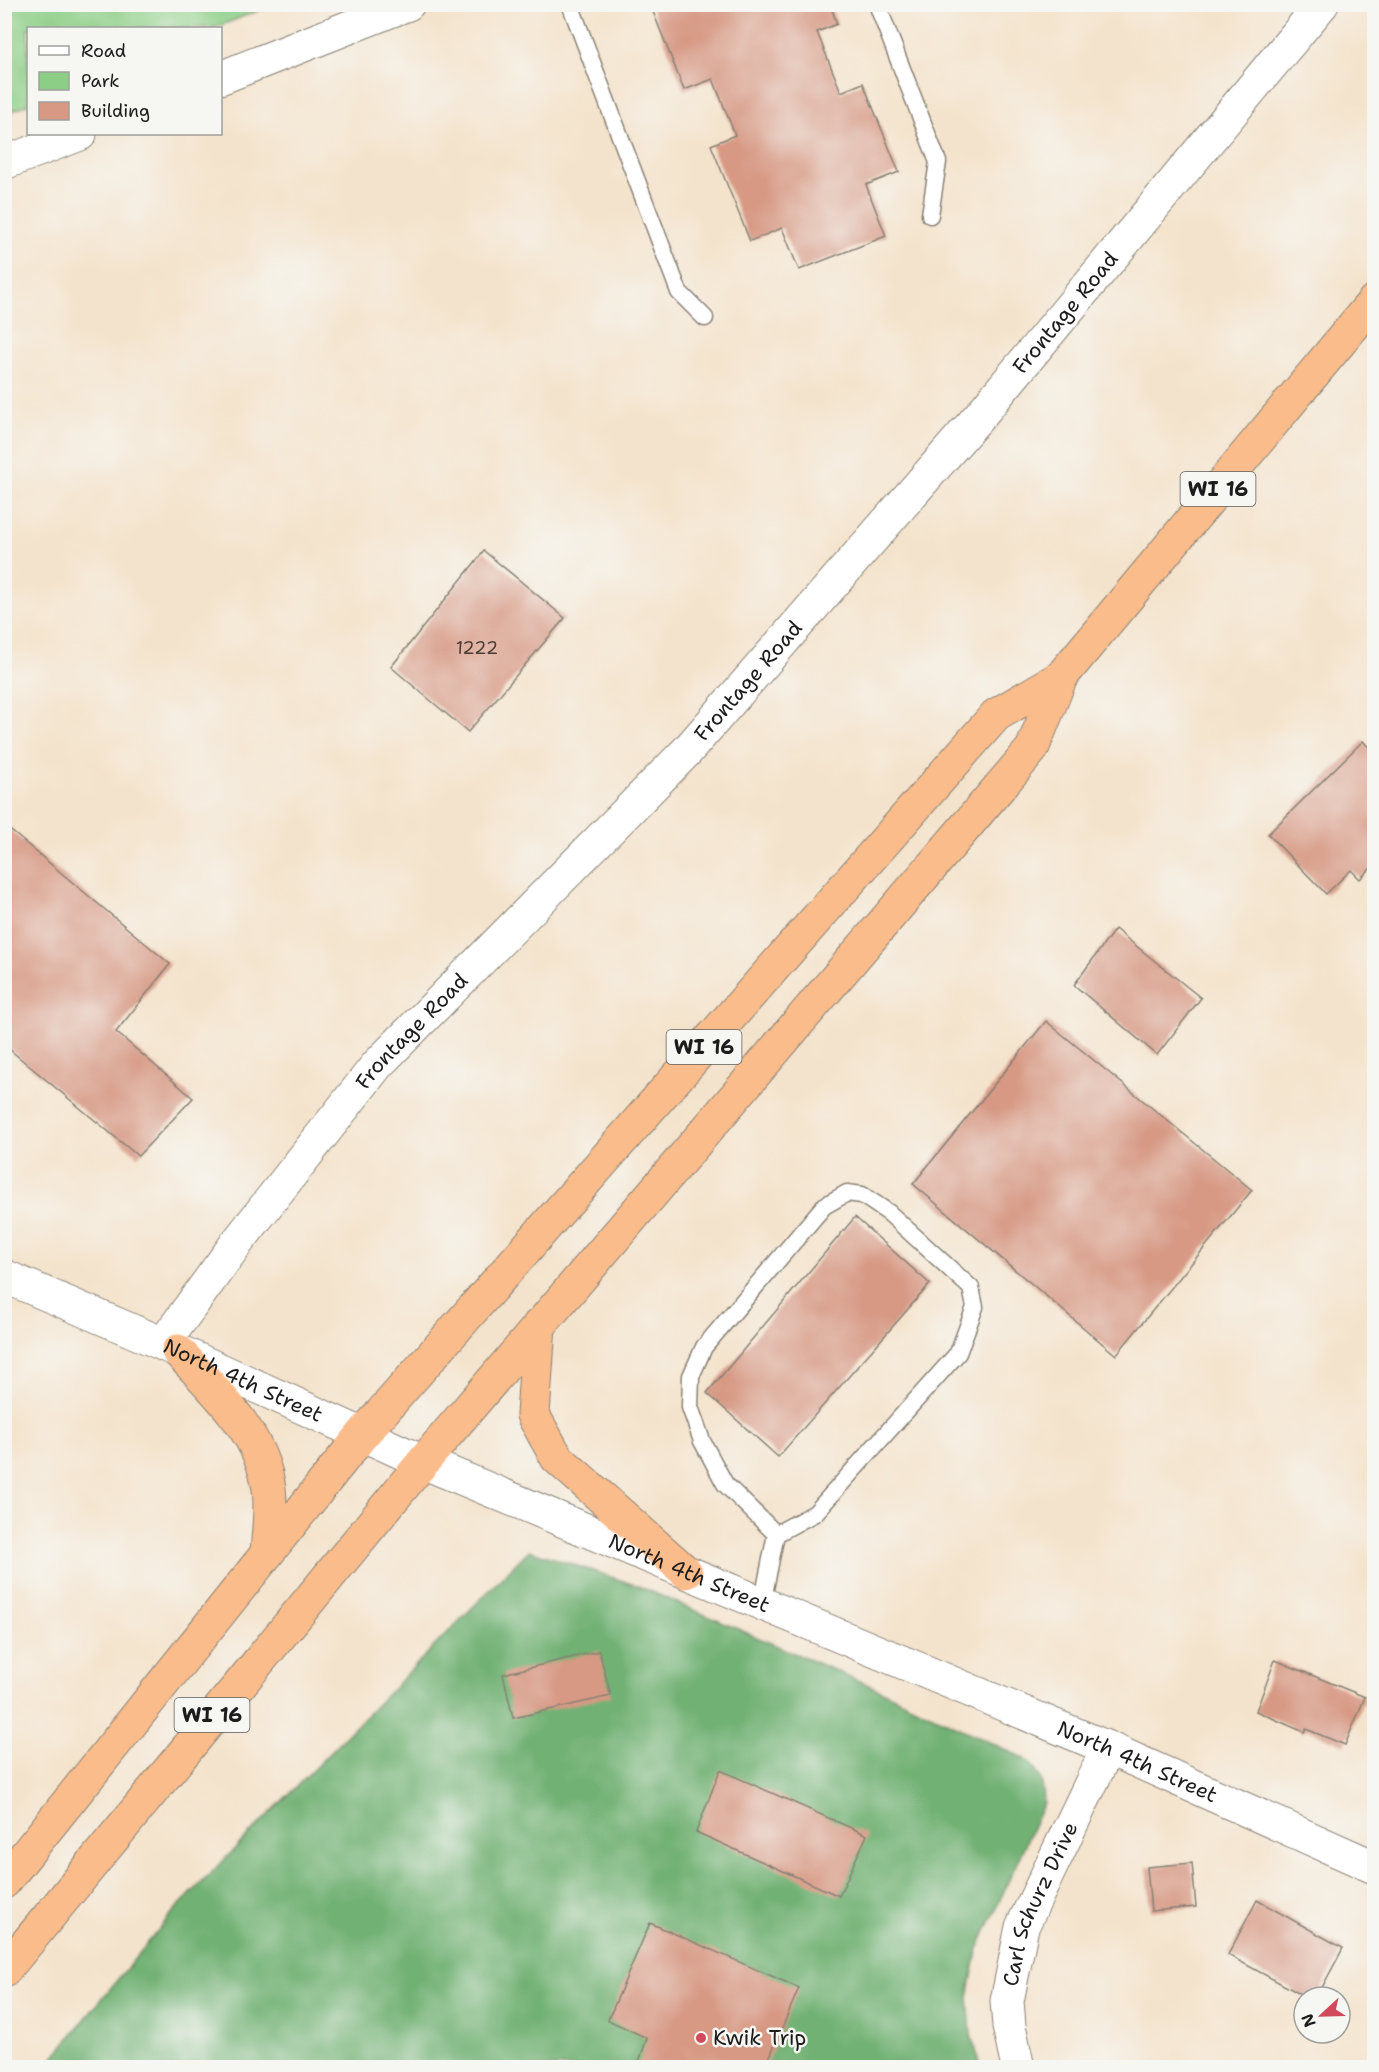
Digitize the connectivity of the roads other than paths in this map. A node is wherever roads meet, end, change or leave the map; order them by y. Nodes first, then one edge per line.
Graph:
1 (408, 4) edge
2 (570, 4) edge
3 (877, 4) edge
4 (1322, 4) edge
5 (222, 77) edge
6 (77, 135) edge
7 (4, 163) edge
8 (930, 216) dead end
9 (1374, 301) edge
10 (705, 318) dead end
11 (1061, 676) junction
12 (4, 1276) edge
13 (539, 1325) junction
14 (170, 1347) junction
15 (362, 1435) junction
16 (423, 1462) junction
17 (776, 1534) junction
18 (267, 1554) junction
19 (686, 1572) junction
20 (762, 1604) junction
21 (1108, 1748) junction
22 (1374, 1867) edge
23 (4, 1882) edge
24 (4, 1971) edge
25 (1018, 2067) edge

1 - 5 street
2 - 10 lane
3 - 8 lane
4 - 14 street, Frontage Road
6 - 7 street
9 - 11 highway, WI 16
11 - 13 highway, WI 16
11 - 15 highway, WI 16
12 - 14 street, North 4th Street
13 - 16 highway, WI 16
13 - 19 highway
14 - 15 street, North 4th Street
14 - 18 highway
15 - 16 street, North 4th Street
15 - 18 highway, WI 16
16 - 19 street, North 4th Street
16 - 24 highway, WI 16
17 - 17 lane
17 - 20 lane
18 - 23 highway, WI 16
19 - 20 street, North 4th Street
20 - 21 street, North 4th Street
21 - 22 street, North 4th Street
21 - 25 street, Carl Schurz Drive

